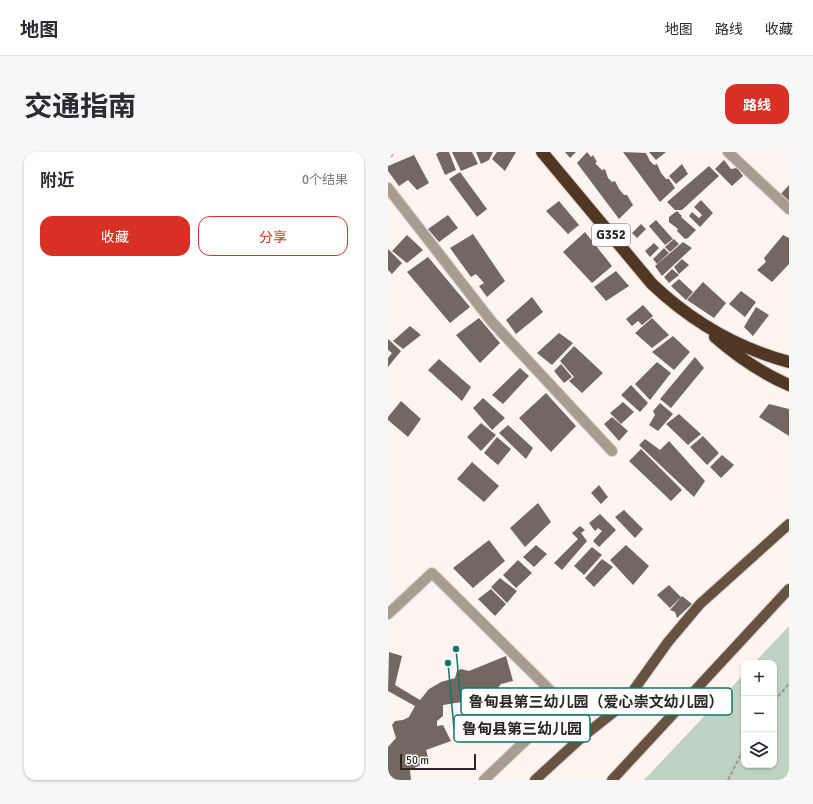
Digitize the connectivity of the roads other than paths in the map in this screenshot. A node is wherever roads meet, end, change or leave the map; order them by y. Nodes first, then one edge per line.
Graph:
1 (542, 152) edge
2 (728, 152) edge
3 (388, 188) edge
4 (789, 209) edge
5 (685, 312) junction
6 (789, 362) edge
7 (789, 385) edge
8 (612, 451) dead end
9 (789, 524) edge
10 (789, 589) edge
11 (388, 614) edge
12 (484, 780) edge
13 (535, 780) edge
14 (612, 780) edge

1 - 5 highway, G352
2 - 4 street
3 - 8 street
5 - 6 highway, G352
5 - 7 highway, G352
9 - 13 main road
10 - 14 main road
11 - 12 street

